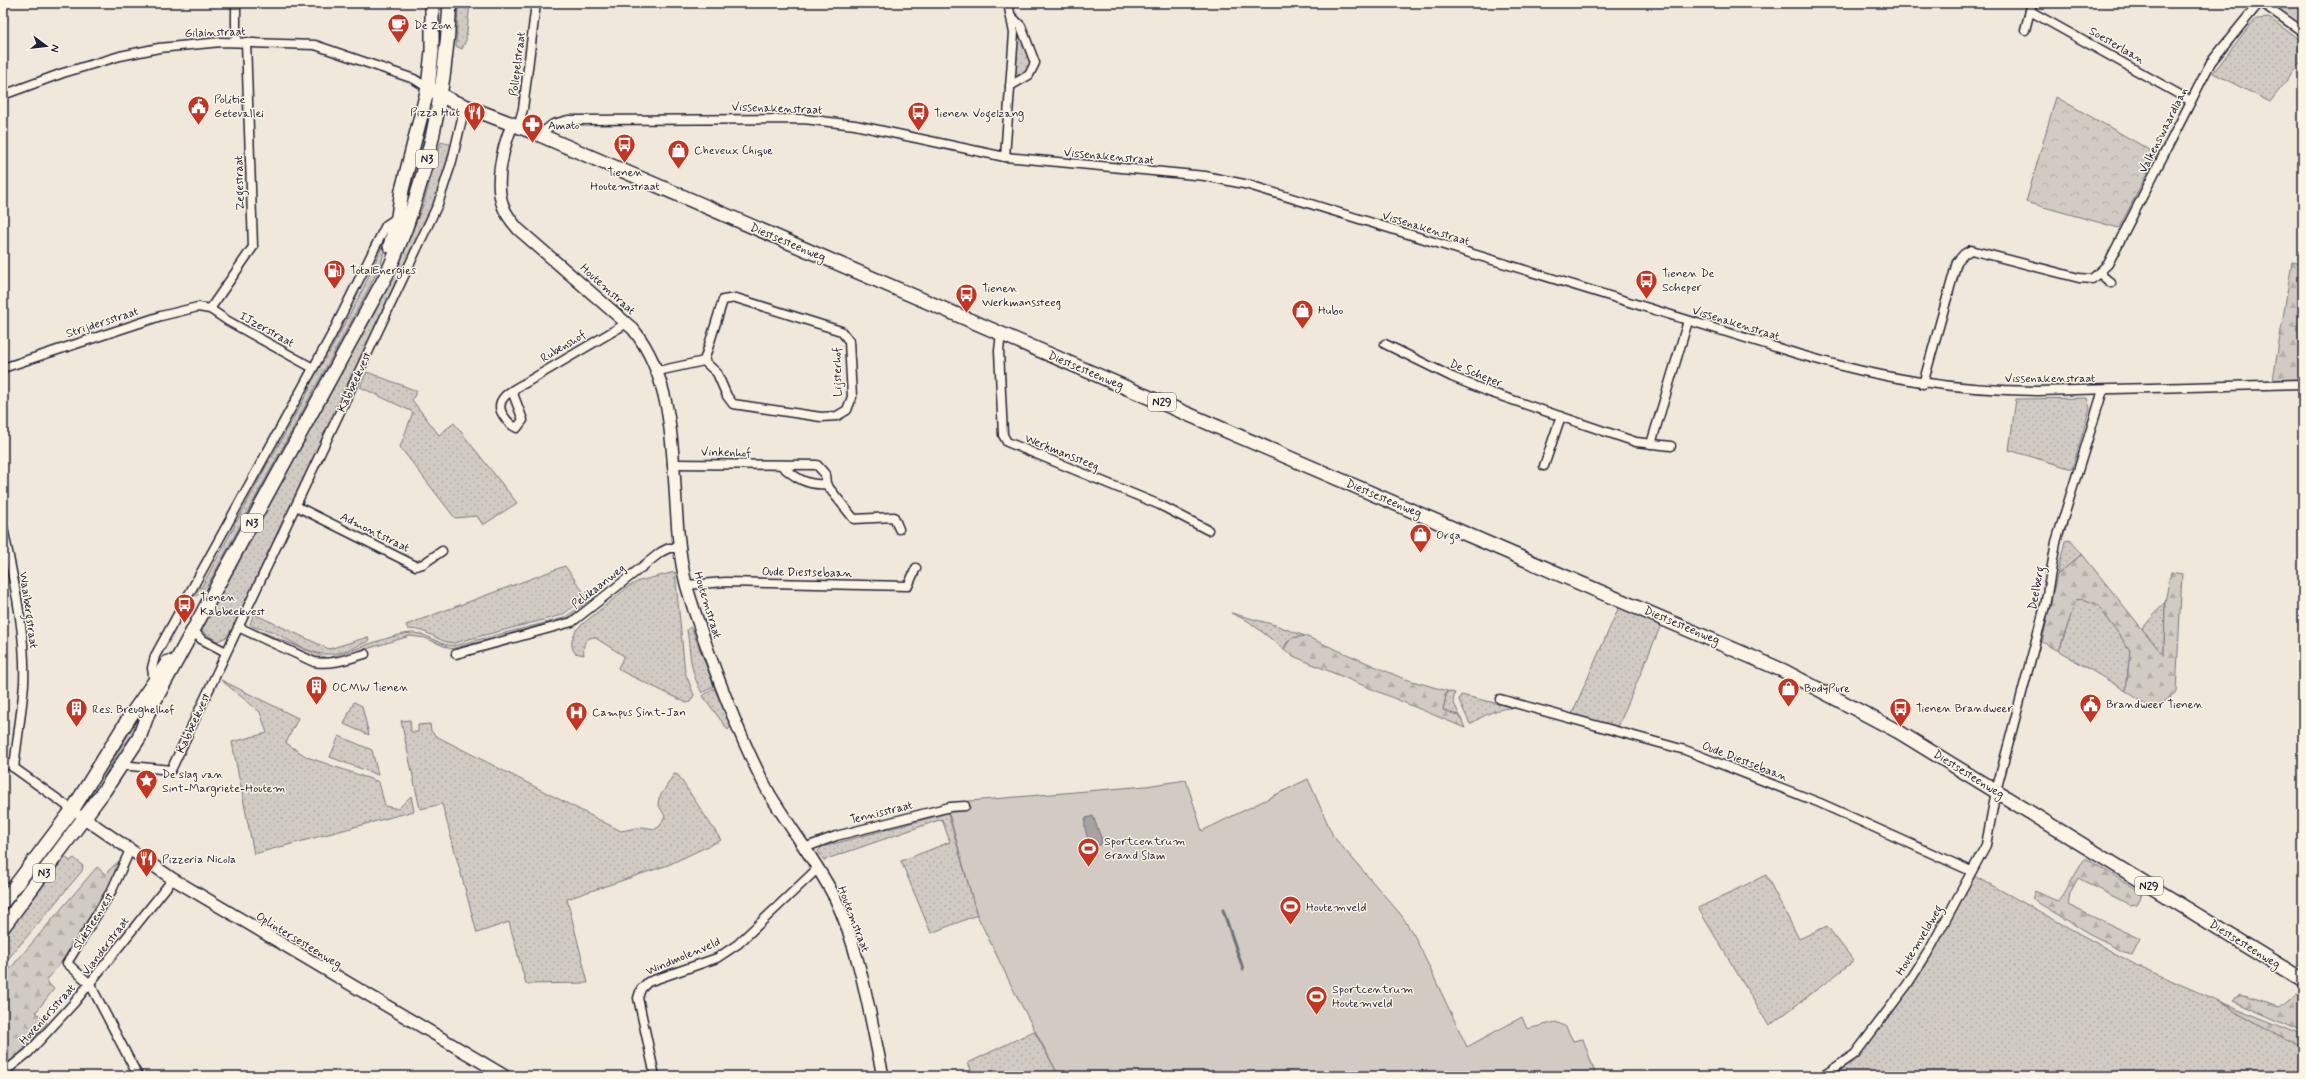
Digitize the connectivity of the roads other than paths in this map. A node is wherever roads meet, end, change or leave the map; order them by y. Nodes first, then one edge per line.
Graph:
1 (236, 3) edge
2 (432, 3) edge
3 (450, 3) edge
4 (536, 3) edge
5 (1008, 3) edge
6 (2259, 3) edge
7 (2262, 3) edge
8 (2031, 7) edge
9 (1010, 16) junction
10 (2025, 30) dead end
11 (2303, 32) edge
12 (236, 42) junction
13 (246, 42) junction
14 (1010, 86) junction
15 (428, 88) junction
16 (3, 96) edge
17 (441, 96) junction
18 (2191, 101) junction
19 (465, 106) junction
20 (515, 126) junction
21 (540, 135) junction
22 (1005, 157) junction
23 (398, 216) junction
24 (2099, 274) junction
25 (2111, 283) dead end
26 (210, 309) junction
27 (1688, 321) junction
28 (627, 323) junction
29 (1001, 333) junction
30 (1385, 344) dead end
31 (704, 361) junction
32 (3, 368) edge
33 (313, 368) junction
34 (658, 371) junction
35 (1923, 384) junction
36 (2303, 384) edge
37 (2103, 390) junction
38 (512, 391) dead end
39 (1561, 416) junction
40 (1651, 444) junction
41 (1671, 446) dead end
42 (672, 464) junction
43 (781, 465) junction
44 (1544, 466) dead end
45 (826, 484) junction
46 (296, 506) junction
47 (3, 528) edge
48 (899, 530) dead end
49 (1208, 530) dead end
50 (681, 548) junction
51 (442, 550) dead end
52 (916, 568) dead end
53 (686, 585) junction
54 (238, 627) junction
55 (193, 630) junction
56 (226, 652) junction
57 (365, 654) dead end
58 (456, 654) dead end
59 (154, 682) junction
60 (1500, 699) dead end
61 (3, 760) edge
62 (121, 765) junction
63 (14, 768) junction
64 (1996, 791) junction
65 (965, 806) dead end
66 (72, 809) junction
67 (84, 818) junction
68 (804, 848) junction
69 (130, 850) junction
70 (817, 869) junction
71 (1971, 871) junction
72 (173, 879) junction
73 (3, 902) edge
74 (3, 927) edge
75 (2303, 980) edge
76 (90, 984) junction
77 (3, 1073) edge
78 (138, 1076) edge
79 (505, 1076) edge
80 (655, 1076) edge
81 (883, 1076) edge
82 (1823, 1076) edge

1 - 12 street
2 - 15 main road, N3
3 - 17 main road, N3
4 - 20 street, Pollepelstraat
5 - 9 street
6 - 18 street, Valkenswaardlaan
7 - 11 street
8 - 10 street, Soesterlaan
8 - 18 street, Soesterlaan
9 - 14 street
9 - 14 street
12 - 13 street, Gilainstraat
12 - 16 street, Gilainstraat
13 - 15 street, Gilainstraat
13 - 26 street, Zegestraat
14 - 22 street
15 - 17 main road, Diestsesteenweg / N29
15 - 23 main road, N3
17 - 19 main road, Diestsesteenweg / N29
17 - 55 main road, Kabbeekvest / N3
18 - 24 street, Valkenswaardlaan
19 - 20 main road, Diestsesteenweg / N29
19 - 46 street, Kabbeekvest
20 - 21 main road, Diestsesteenweg / N29
20 - 28 street, Houtemstraat
21 - 22 street, Vissenakenstraat
21 - 29 main road, Diestsesteenweg / N29
22 - 27 street, Vissenakenstraat
23 - 33 street
23 - 59 main road, N3
24 - 25 street
24 - 35 street
26 - 32 street, Strijdersstraat
26 - 33 street, IJzerstraat
27 - 35 street, Vissenakenstraat
27 - 40 street
28 - 34 street, Houtemstraat
28 - 38 street, Rubenshof
29 - 49 street, Werkmanssteeg
29 - 64 main road, Diestsesteenweg / N29
30 - 39 street, De Scheper
31 - 31 street, Lijsterhof
31 - 34 street
33 - 59 street
34 - 42 street, Houtemstraat
35 - 37 street, Vissenakenstraat
36 - 37 street, Vissenakenstraat
37 - 64 street, Deelberg
39 - 40 street, De Scheper
39 - 44 street
40 - 41 street, De Scheper
42 - 43 street, Vinkenhof
42 - 50 street, Houtemstraat
43 - 45 street
43 - 45 street, Vinkenhof
45 - 48 street, Vinkenhof
46 - 51 street, Admontstraat
46 - 54 street, Kabbeekvest
47 - 63 street, Waaibergstraat
50 - 53 street, Houtemstraat
50 - 58 street, Pelikaanweg
52 - 53 street, Oude Diestsebaan
53 - 68 street, Houtemstraat
54 - 56 street, Kabbeekvest
54 - 57 street
55 - 56 street
55 - 62 main road, Kabbeekvest / N3
56 - 62 street, Kabbeekvest
59 - 66 main road, N3
60 - 71 street, Oude Diestsebaan
61 - 63 street
62 - 67 main road, Kabbeekvest / N3
63 - 66 street
64 - 71 street, Houtemveldweg
64 - 75 main road, Diestsesteenweg / N29
65 - 68 street, Tennisstraat
66 - 67 street
66 - 73 main road, N3
67 - 69 street, Oplintersesteenweg
67 - 74 main road, N3
68 - 70 street, Houtemstraat
69 - 72 street, Oplintersesteenweg
69 - 76 street, Sliksteenvest
70 - 80 street, Windmolenveld
70 - 81 street, Houtemstraat
71 - 82 street, Houtemveldweg
72 - 76 street, Vianderstraat
72 - 79 street, Oplintersesteenweg
76 - 77 street, Hoveniersstraat
76 - 78 street, Vianderstraat

